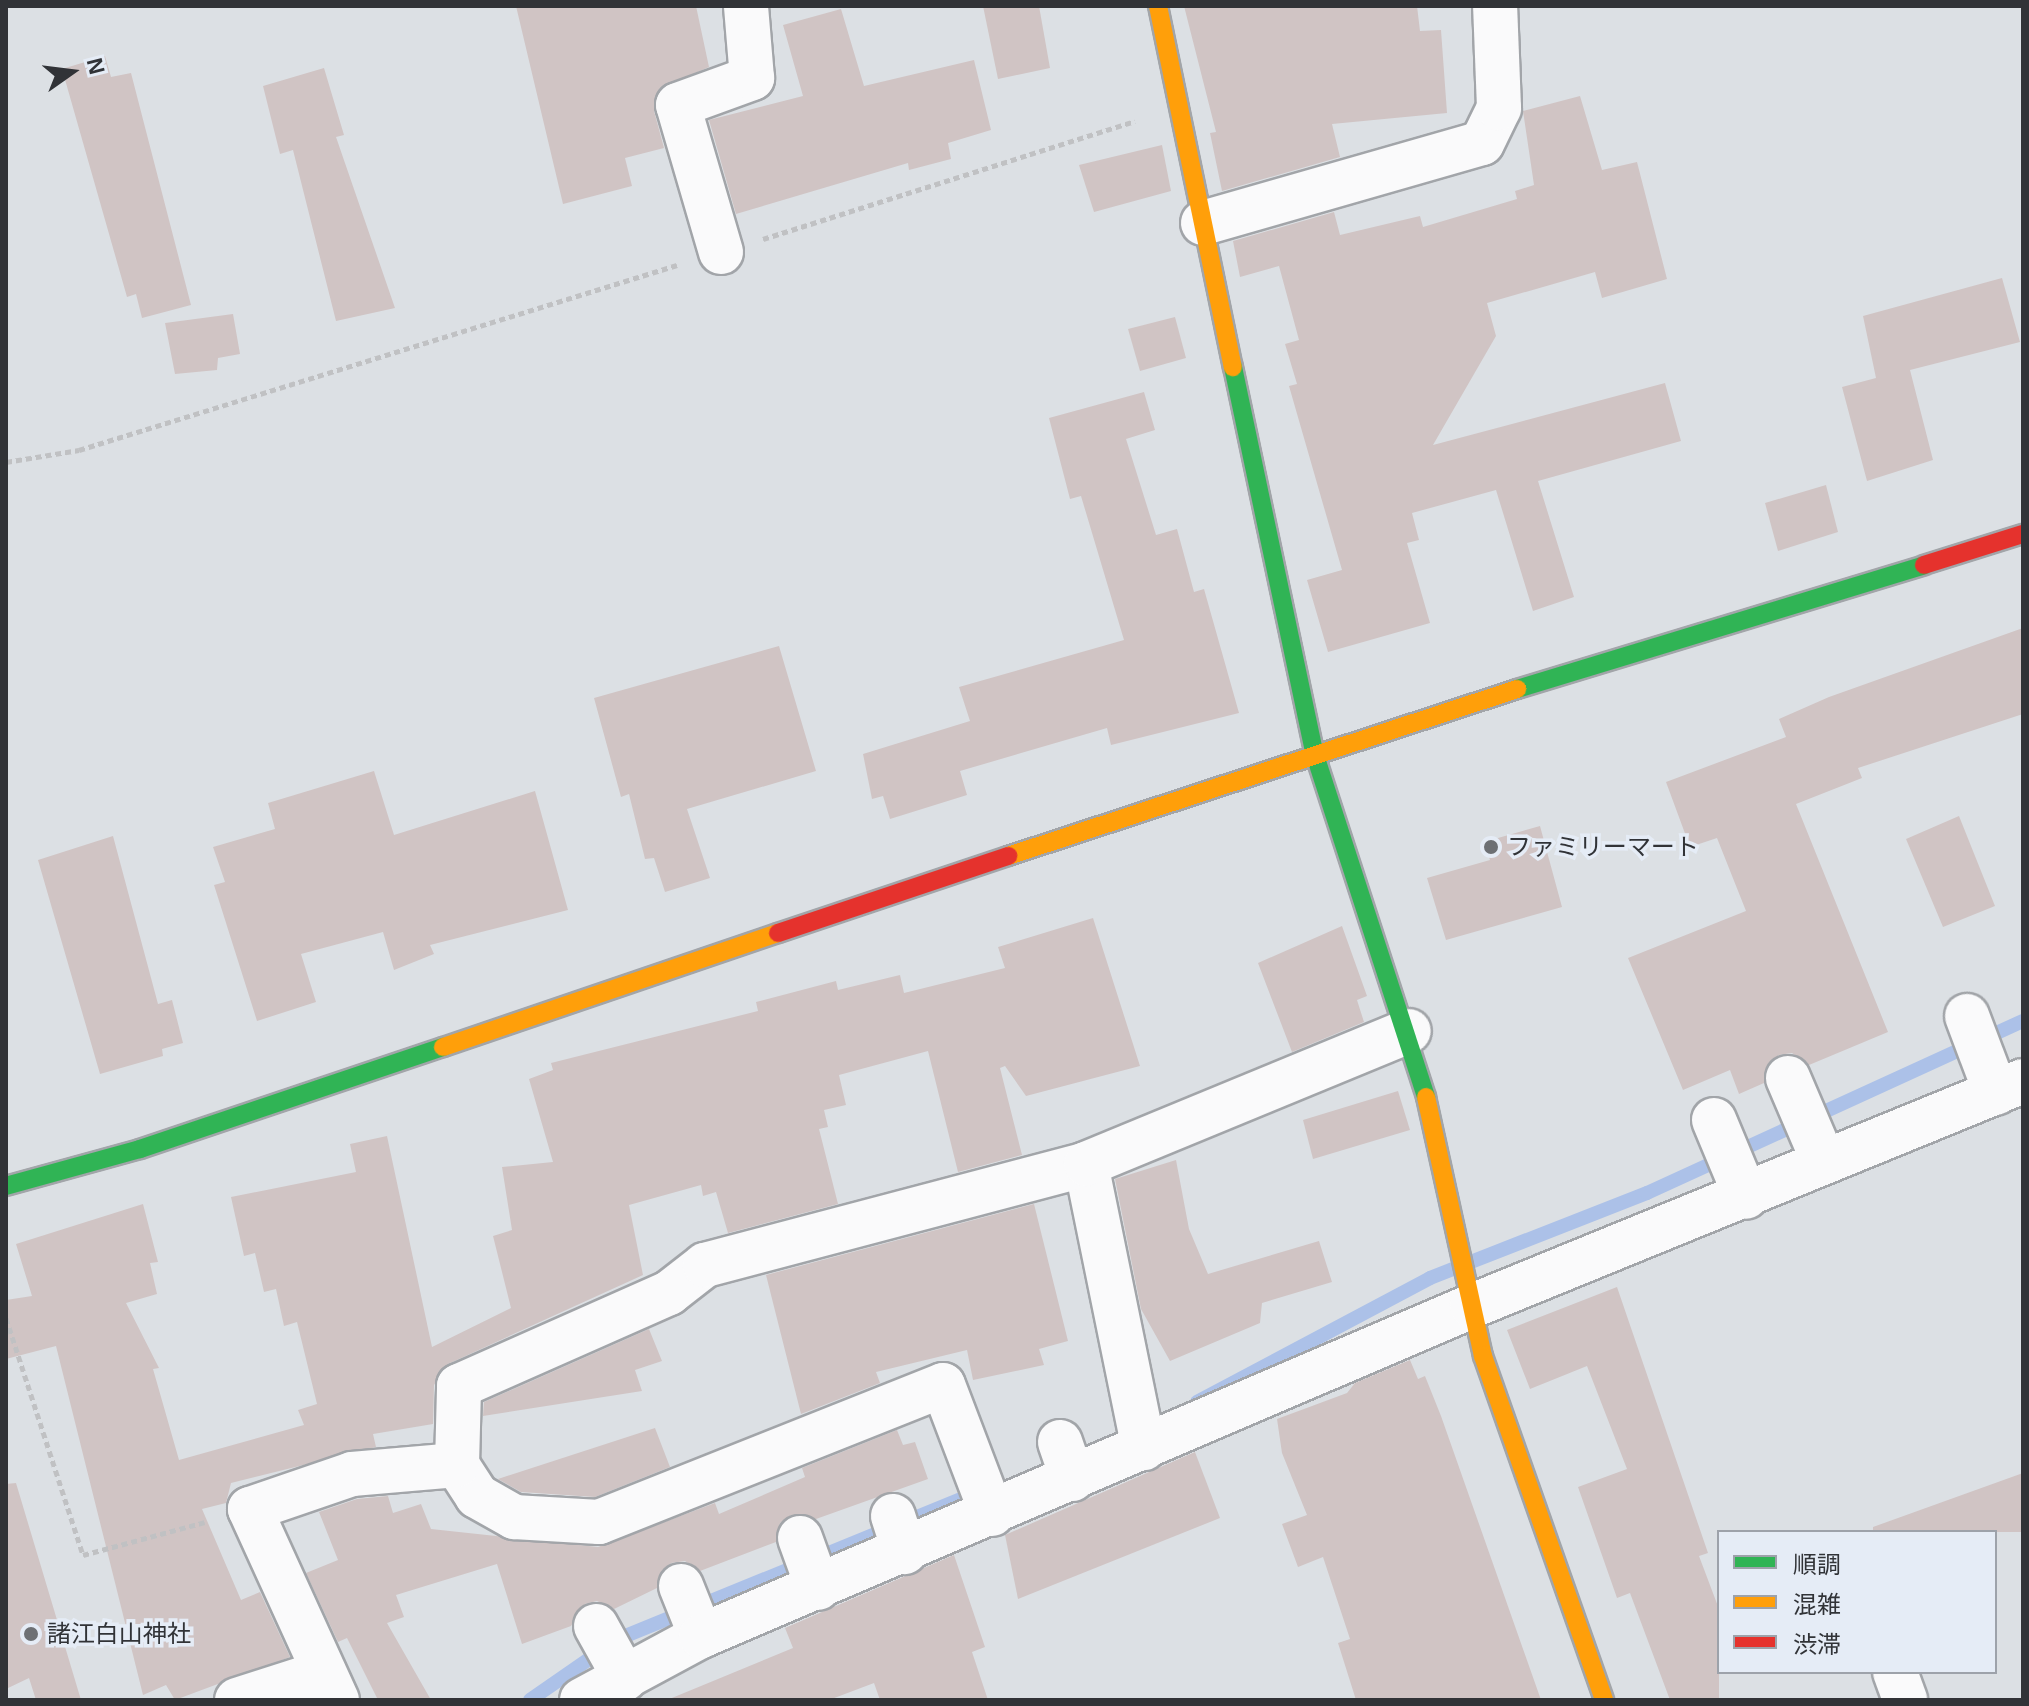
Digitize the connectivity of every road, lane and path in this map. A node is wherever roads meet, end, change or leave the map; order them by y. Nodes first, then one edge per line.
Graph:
1 (746, 6) edge
2 (1158, 6) edge
3 (1495, 6) edge
4 (1178, 107) junction
5 (1203, 223) junction
6 (721, 252) junction
7 (6, 462) edge
8 (2023, 534) edge
9 (1314, 752) junction
10 (1967, 1016) dead end
11 (1409, 1031) junction
12 (1788, 1078) dead end
13 (2002, 1080) edge
14 (1714, 1120) dead end
15 (1820, 1151) junction
16 (1086, 1164) junction
17 (6, 1186) edge
18 (1742, 1187) junction
19 (1470, 1297) junction
20 (6, 1318) edge
21 (1139, 1430) junction
22 (457, 1465) junction
23 (250, 1509) junction
24 (992, 1514) junction
25 (800, 1538) dead end
26 (681, 1586) dead end
27 (818, 1588) junction
28 (596, 1626) dead end
29 (701, 1636) junction
30 (1896, 1674) edge
31 (625, 1678) junction
32 (331, 1686) edge
33 (237, 1700) edge
34 (582, 1700) edge
35 (1604, 1700) edge
36 (1905, 1700) edge

1 - 6 street
2 - 4 street
3 - 5 street
4 - 5 street
4 - 6 path
5 - 9 street
6 - 7 path
8 - 9 street
9 - 11 street
9 - 17 street
10 - 13 street
11 - 16 street
11 - 19 street
12 - 15 street
13 - 15 street
14 - 18 street
15 - 18 street
16 - 21 street
16 - 22 street
18 - 19 street
19 - 21 street
19 - 35 street
20 - 23 path
21 - 24 street
22 - 23 street
22 - 24 street
23 - 32 street
24 - 27 street
25 - 27 street
26 - 29 street
27 - 29 street
28 - 31 street
29 - 31 street
30 - 36 street
31 - 34 street
32 - 33 street

